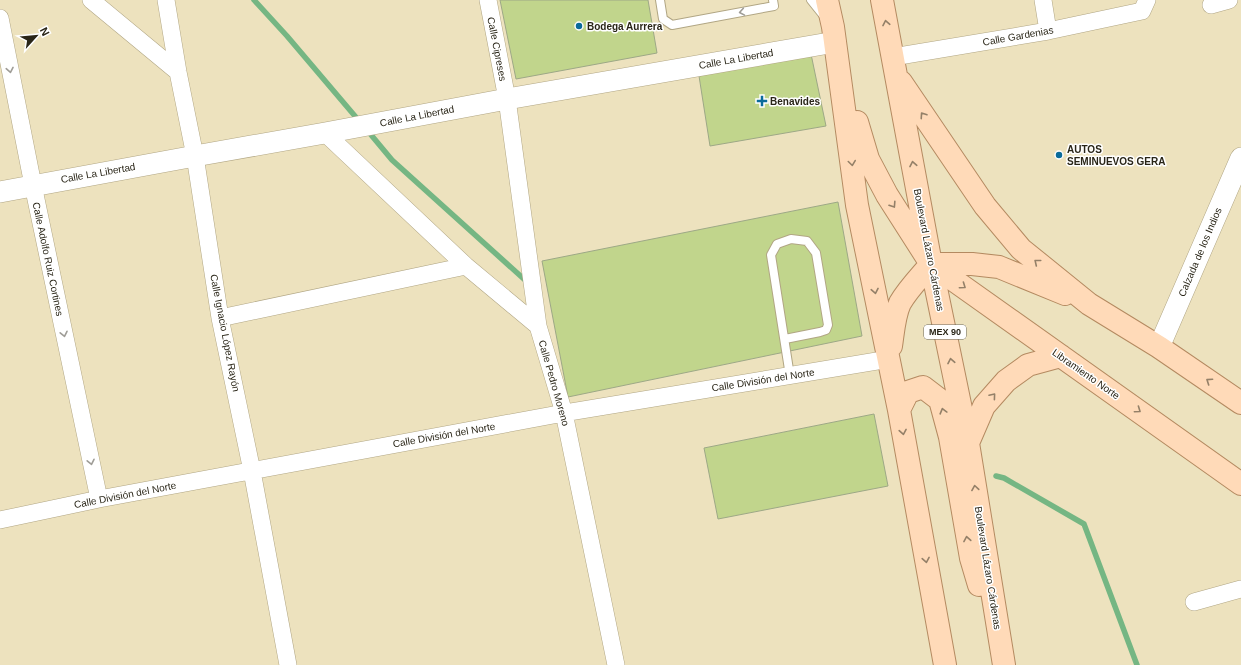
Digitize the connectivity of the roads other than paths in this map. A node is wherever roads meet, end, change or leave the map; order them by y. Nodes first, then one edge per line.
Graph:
1 (91, 0) edge
2 (166, 0) edge
3 (488, 0) edge
4 (660, 0) edge
5 (773, 0) edge
6 (811, 0) edge
7 (827, 0) edge
8 (882, 0) edge
9 (1043, 0) edge
10 (1229, 0) edge
11 (1211, 5) dead end
12 (1144, 6) edge
13 (0, 18) edge
14 (1048, 31) junction
15 (834, 38) junction
16 (894, 66) junction
17 (178, 72) junction
18 (506, 99) junction
19 (334, 132) junction
20 (195, 156) junction
21 (1241, 158) edge
22 (33, 185) junction
23 (0, 192) edge
24 (931, 264) junction
25 (466, 266) junction
26 (1089, 304) junction
27 (220, 318) junction
28 (538, 326) junction
29 (784, 339) junction
30 (1159, 347) junction
31 (1061, 356) junction
32 (889, 359) junction
33 (790, 376) junction
34 (1241, 403) edge
35 (899, 410) junction
36 (564, 413) junction
37 (968, 443) junction
38 (252, 471) junction
39 (1241, 484) edge
40 (99, 499) junction
41 (0, 520) edge
42 (1241, 589) edge
43 (1194, 602) dead end
44 (1003, 661) edge
45 (288, 665) edge
46 (616, 665) edge
47 (945, 665) edge

1 - 17 street
2 - 17 street, Calle Ignacio López Rayón
3 - 18 street, Calle Cipreses
5 -> 4 lane
6 - 15 lane
7 - 15 main road, MEX 90
16 -> 8 main road, Boulevard Lázaro Cárdenas / MEX 90
9 - 14 street
10 - 11 street
12 - 14 street, Calle Gardenias
13 -> 22 street, Calle Adolfo Ruiz Cortines
14 - 16 street, Calle Gardenias
15 - 18 street, Calle La Libertad
15 -> 24 main road, MEX 90
15 -> 32 main road, MEX 90
24 -> 16 main road, Boulevard Lázaro Cárdenas / MEX 90
26 -> 16 main road, MEX 90
17 - 20 street, Calle Ignacio López Rayón
18 - 19 street, Calle La Libertad
18 - 28 street, Calle Pedro Moreno
19 - 20 street, Calle La Libertad
19 - 25 street
20 - 22 street, Calle La Libertad
20 - 27 street, Calle Ignacio López Rayón
21 - 30 street, Calzada de los Indios
22 - 23 street, Calle La Libertad
22 -> 40 street, Calle Adolfo Ruiz Cortines
24 - 26 main road
24 -> 31 main road, Libramiento Norte / MEX 90
24 - 32 main road
37 -> 24 main road, Boulevard Lázaro Cárdenas / MEX 90
25 - 27 street
25 - 28 street
26 - 30 main road, MEX 90
27 - 38 street, Calle Ignacio López Rayón
28 - 36 street, Calle Pedro Moreno
29 - 29 lane
29 - 33 lane
34 -> 30 main road, MEX 90
37 -> 31 main road
31 -> 39 main road, Libramiento Norte / MEX 90
32 - 33 street, Calle División del Norte
32 - 35 main road, MEX 90
33 - 36 street, Calle División del Norte
44 -> 35 main road
35 -> 47 main road, MEX 90
36 - 38 street, Calle División del Norte
36 - 46 street, Calle Pedro Moreno
44 -> 37 main road, Boulevard Lázaro Cárdenas / MEX 90
38 - 40 street, Calle División del Norte
38 - 45 street, Calle Ignacio López Rayón
40 - 41 street, Calle División del Norte
42 - 43 street

